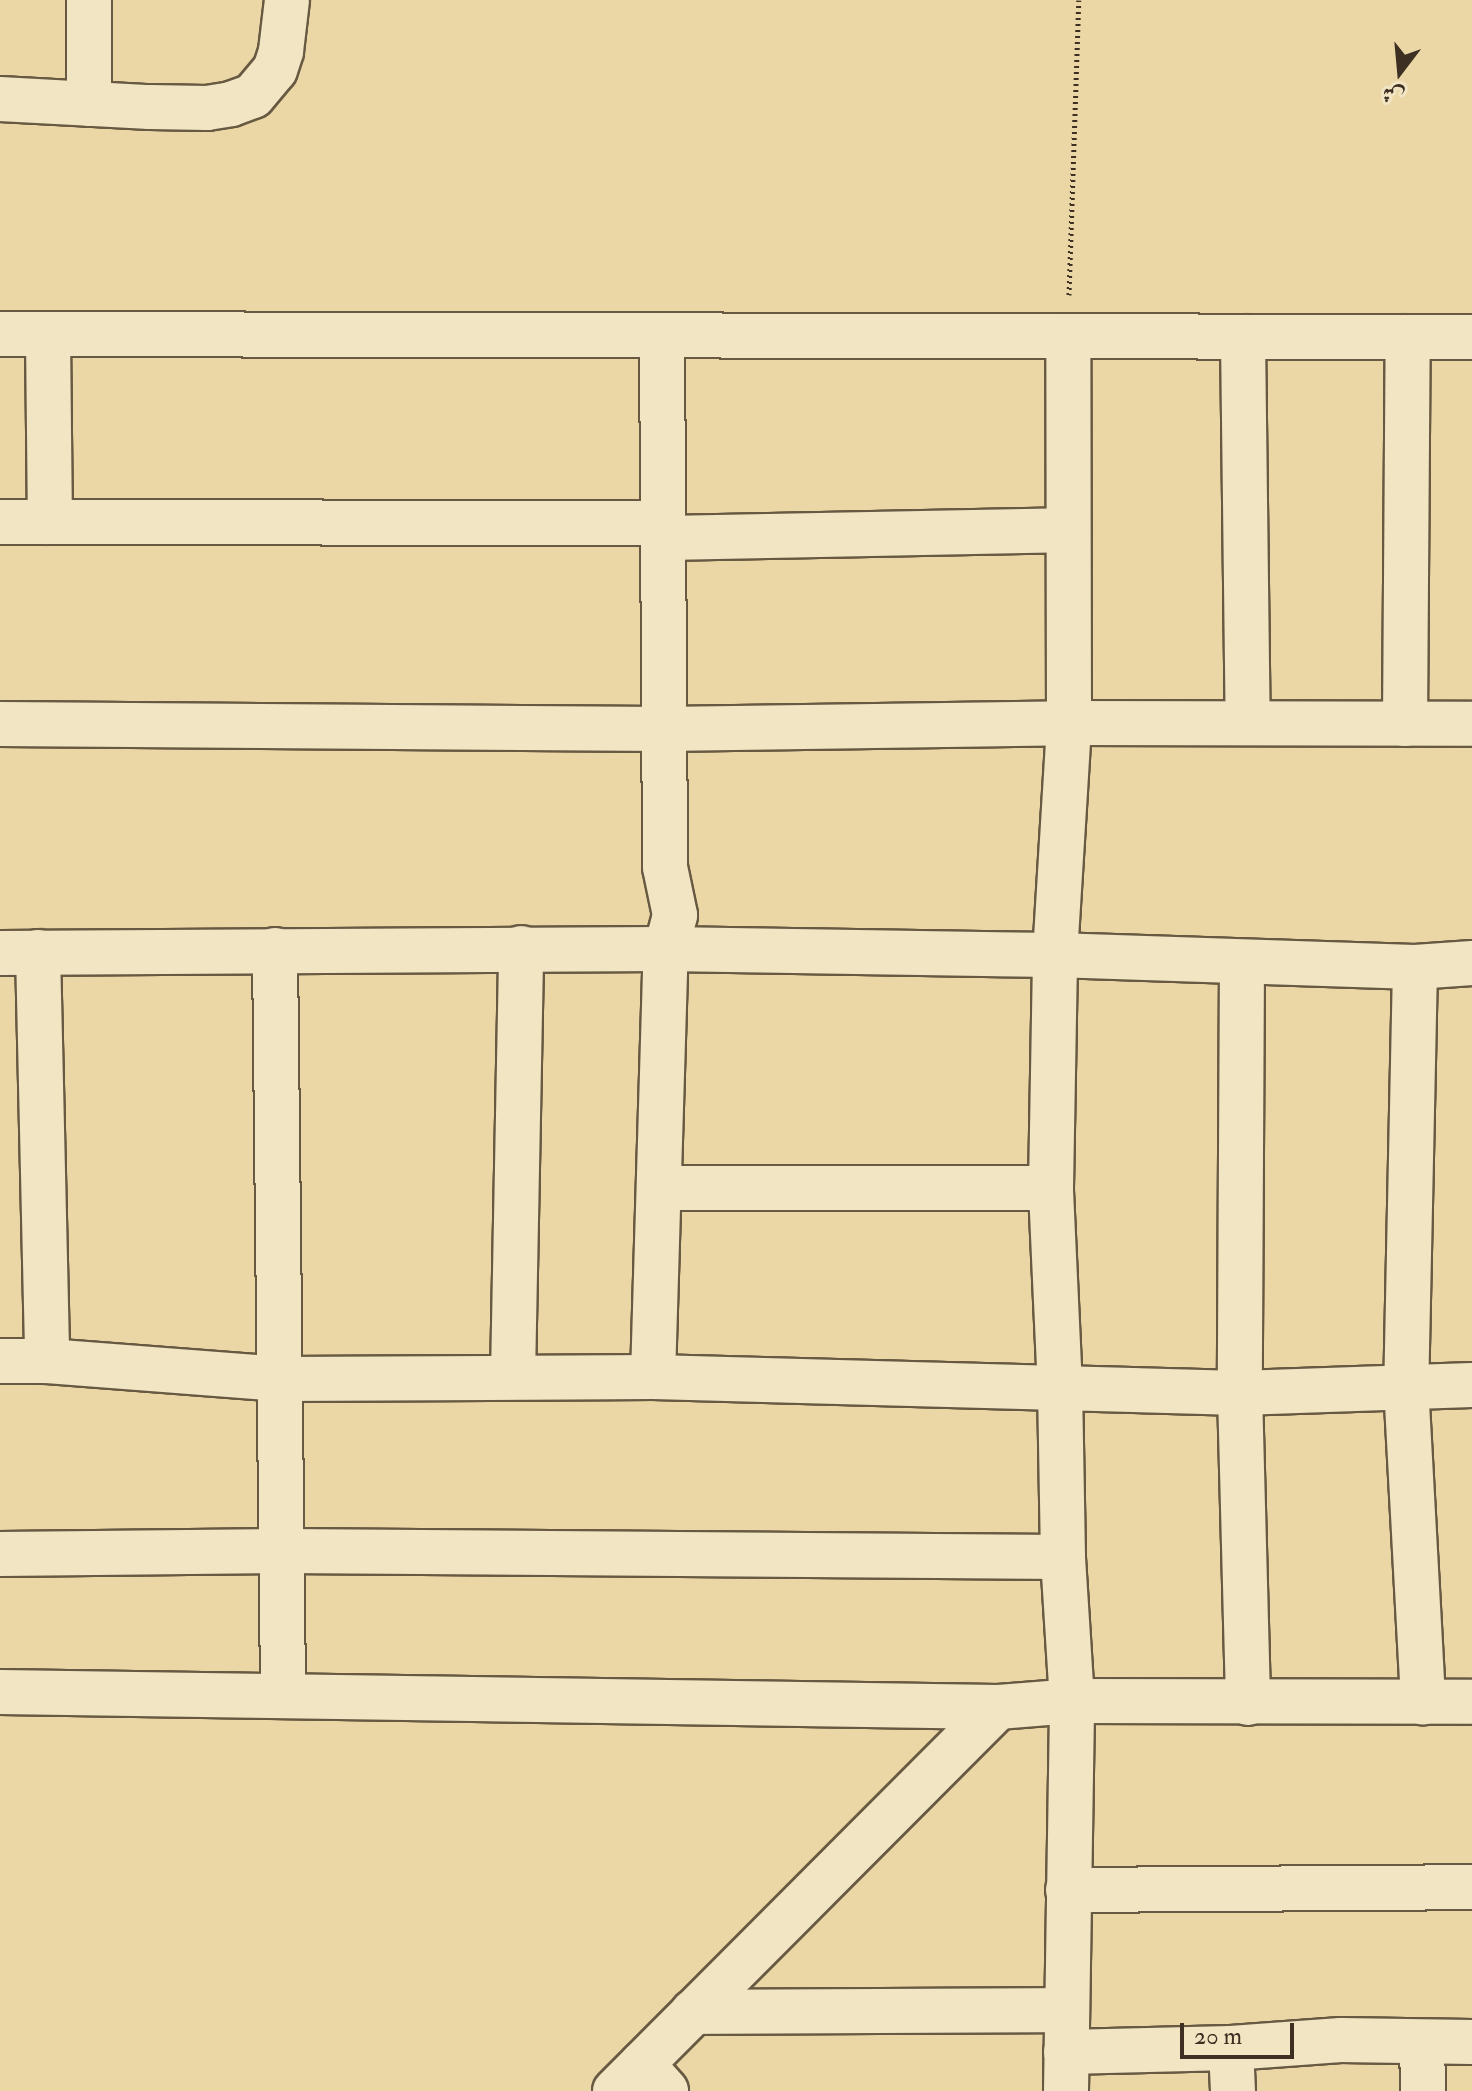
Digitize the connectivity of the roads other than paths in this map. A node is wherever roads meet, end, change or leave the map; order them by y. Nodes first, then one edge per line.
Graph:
1 (89, 0) edge
2 (287, 0) edge
3 (0, 99) edge
4 (89, 104) junction
5 (0, 334) edge
6 (48, 335) junction
7 (1243, 337) junction
8 (1408, 337) junction
9 (1472, 337) edge
10 (662, 338) junction
11 (1068, 338) junction
12 (0, 522) edge
13 (50, 522) junction
14 (662, 530) junction
15 (1067, 530) junction
16 (1069, 723) junction
17 (1248, 723) junction
18 (0, 724) edge
19 (1405, 724) junction
20 (1472, 724) edge
21 (663, 729) junction
22 (521, 948) junction
23 (666, 949) junction
24 (275, 950) junction
25 (19, 952) edge
26 (1055, 955) junction
27 (1242, 962) junction
28 (1472, 963) edge
29 (1415, 967) junction
30 (659, 1188) junction
31 (1051, 1188) junction
32 (0, 1361) edge
33 (47, 1361) junction
34 (513, 1376) junction
35 (653, 1377) junction
36 (281, 1379) junction
37 (1406, 1385) junction
38 (1472, 1385) edge
39 (1060, 1389) junction
40 (1240, 1393) junction
41 (283, 1551) junction
42 (0, 1554) edge
43 (1063, 1557) junction
44 (0, 1692) edge
45 (283, 1693) junction
46 (1072, 1701) junction
47 (1472, 1702) edge
48 (1248, 1703) junction
49 (1423, 1703) junction
50 (998, 1707) junction
51 (1472, 1887) edge
52 (1068, 1890) junction
53 (693, 2012) junction
54 (1422, 2042) junction
55 (1472, 2042) edge
56 (1231, 2048) junction
57 (1066, 2051) edge
58 (641, 2082) edge
59 (1233, 2091) edge
60 (1423, 2091) edge

1 - 4 street
2 - 4 street
3 - 4 street
5 - 6 street
6 - 10 street
6 - 13 street
7 - 8 street
7 - 11 street
7 - 17 street
8 - 9 street
8 - 19 street
10 - 11 street
10 - 14 street
11 - 15 street
12 - 13 street
13 - 14 street
14 - 15 street
14 - 21 street
15 - 16 street
16 - 17 street
16 - 21 street
16 - 26 street
17 - 19 street
18 - 21 street
19 - 20 street
21 - 23 street
22 - 23 street
22 - 24 street
22 - 34 street
23 - 26 street
23 - 30 street
24 - 25 street
24 - 36 street
25 - 33 street
26 - 27 street
26 - 31 street
27 - 29 street
27 - 40 street
28 - 29 street
29 - 37 street
30 - 31 street
30 - 35 street
31 - 39 street
32 - 33 street
33 - 36 street
34 - 35 street
34 - 36 street
35 - 39 street
36 - 41 street
37 - 38 street
37 - 40 street
37 - 49 street
39 - 40 street
39 - 43 street
40 - 48 street
41 - 42 street
41 - 43 street
41 - 45 street
43 - 46 street
44 - 45 street
45 - 50 street
46 - 48 street
46 - 50 street
46 - 52 street
47 - 49 street
48 - 49 street
50 - 53 street
51 - 52 street
52 - 57 street
53 - 57 street
53 - 58 street
54 - 55 street
54 - 56 street
54 - 60 street
56 - 57 street
56 - 59 street

